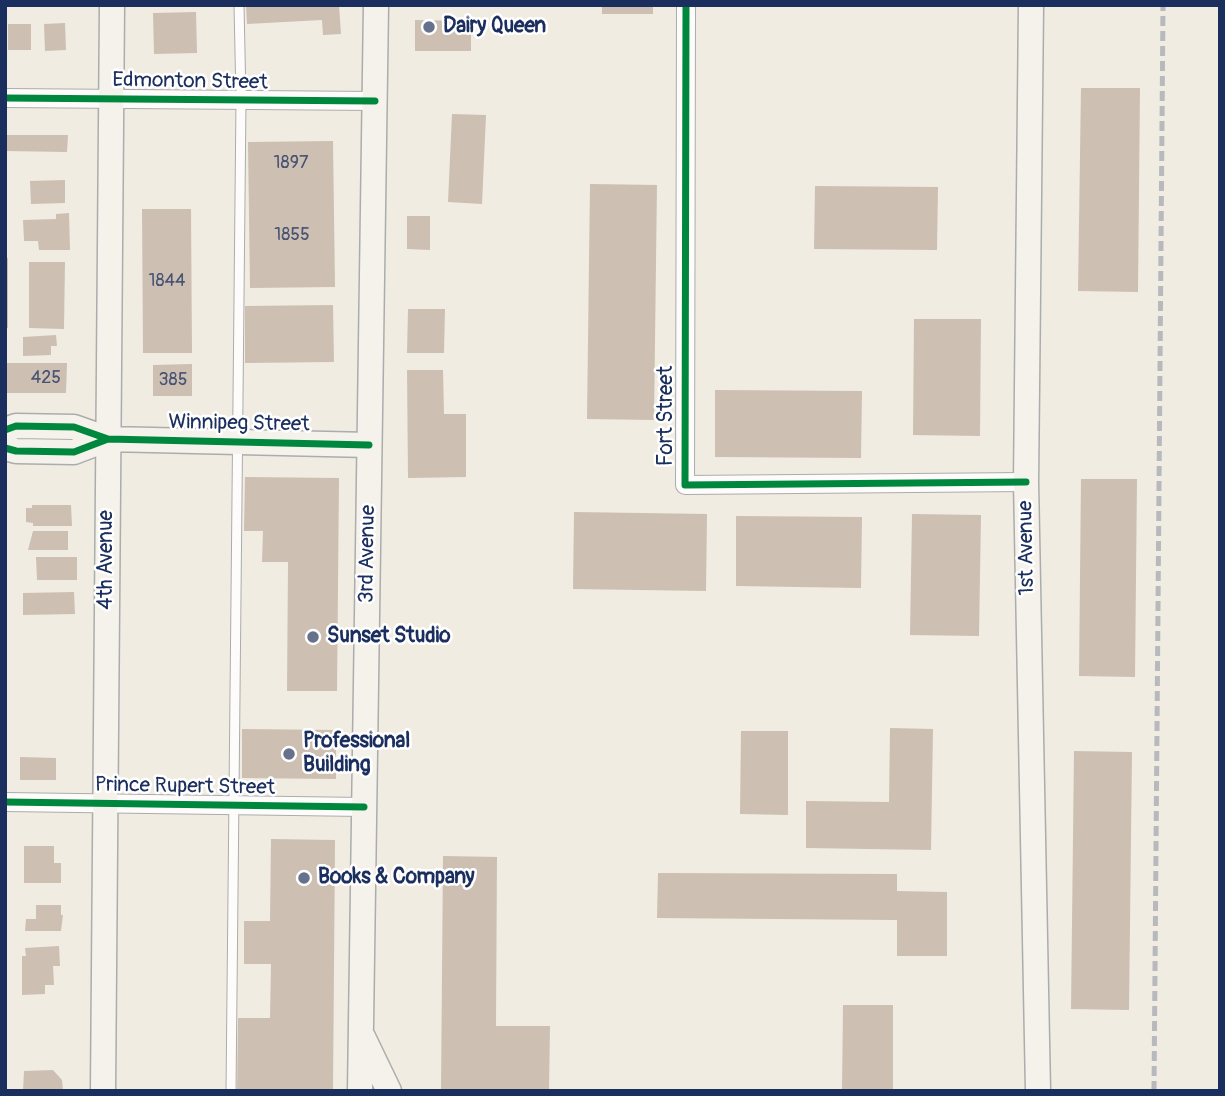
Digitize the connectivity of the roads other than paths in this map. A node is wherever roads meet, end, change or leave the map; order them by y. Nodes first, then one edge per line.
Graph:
1 (239, 5) edge
2 (686, 5) edge
3 (1031, 5) edge
4 (378, 9) edge
5 (110, 13) edge
6 (5, 98) edge
7 (111, 98) junction
8 (241, 100) junction
9 (375, 102) junction
10 (5, 430) edge
11 (108, 439) junction
12 (239, 442) junction
13 (369, 444) junction
14 (5, 448) edge
15 (1026, 482) junction
16 (5, 802) edge
17 (106, 803) junction
18 (233, 805) junction
19 (364, 807) junction
20 (360, 1030) junction
21 (103, 1091) edge
22 (231, 1091) edge
23 (360, 1091) edge
24 (389, 1091) edge
25 (1038, 1091) edge

1 - 8 lane
2 - 15 street, Fort Street
3 - 15 main road, 1st Avenue
4 - 9 main road, 3rd Avenue
5 - 7 main road, 4th Avenue
6 - 7 street, Edmonton Street
7 - 8 street, Edmonton Street
7 - 11 main road, 4th Avenue
8 - 9 street, Edmonton Street
8 - 12 lane
9 - 13 main road, 3rd Avenue
10 - 11 main road, Winnipeg Street
11 - 12 main road, Winnipeg Street
11 - 14 main road, Winnipeg Street
11 - 17 main road, 4th Avenue
12 - 13 main road, Winnipeg Street
12 - 18 lane
13 - 19 main road, 3rd Avenue
15 - 25 main road, 1st Avenue
16 - 17 street, Prince Rupert Street
17 - 18 street, Prince Rupert Street
17 - 21 main road, 4th Avenue
18 - 19 street, Prince Rupert Street
18 - 22 lane
19 - 20 main road, 3rd Avenue
20 - 23 main road, 3rd Avenue
20 - 24 main road

